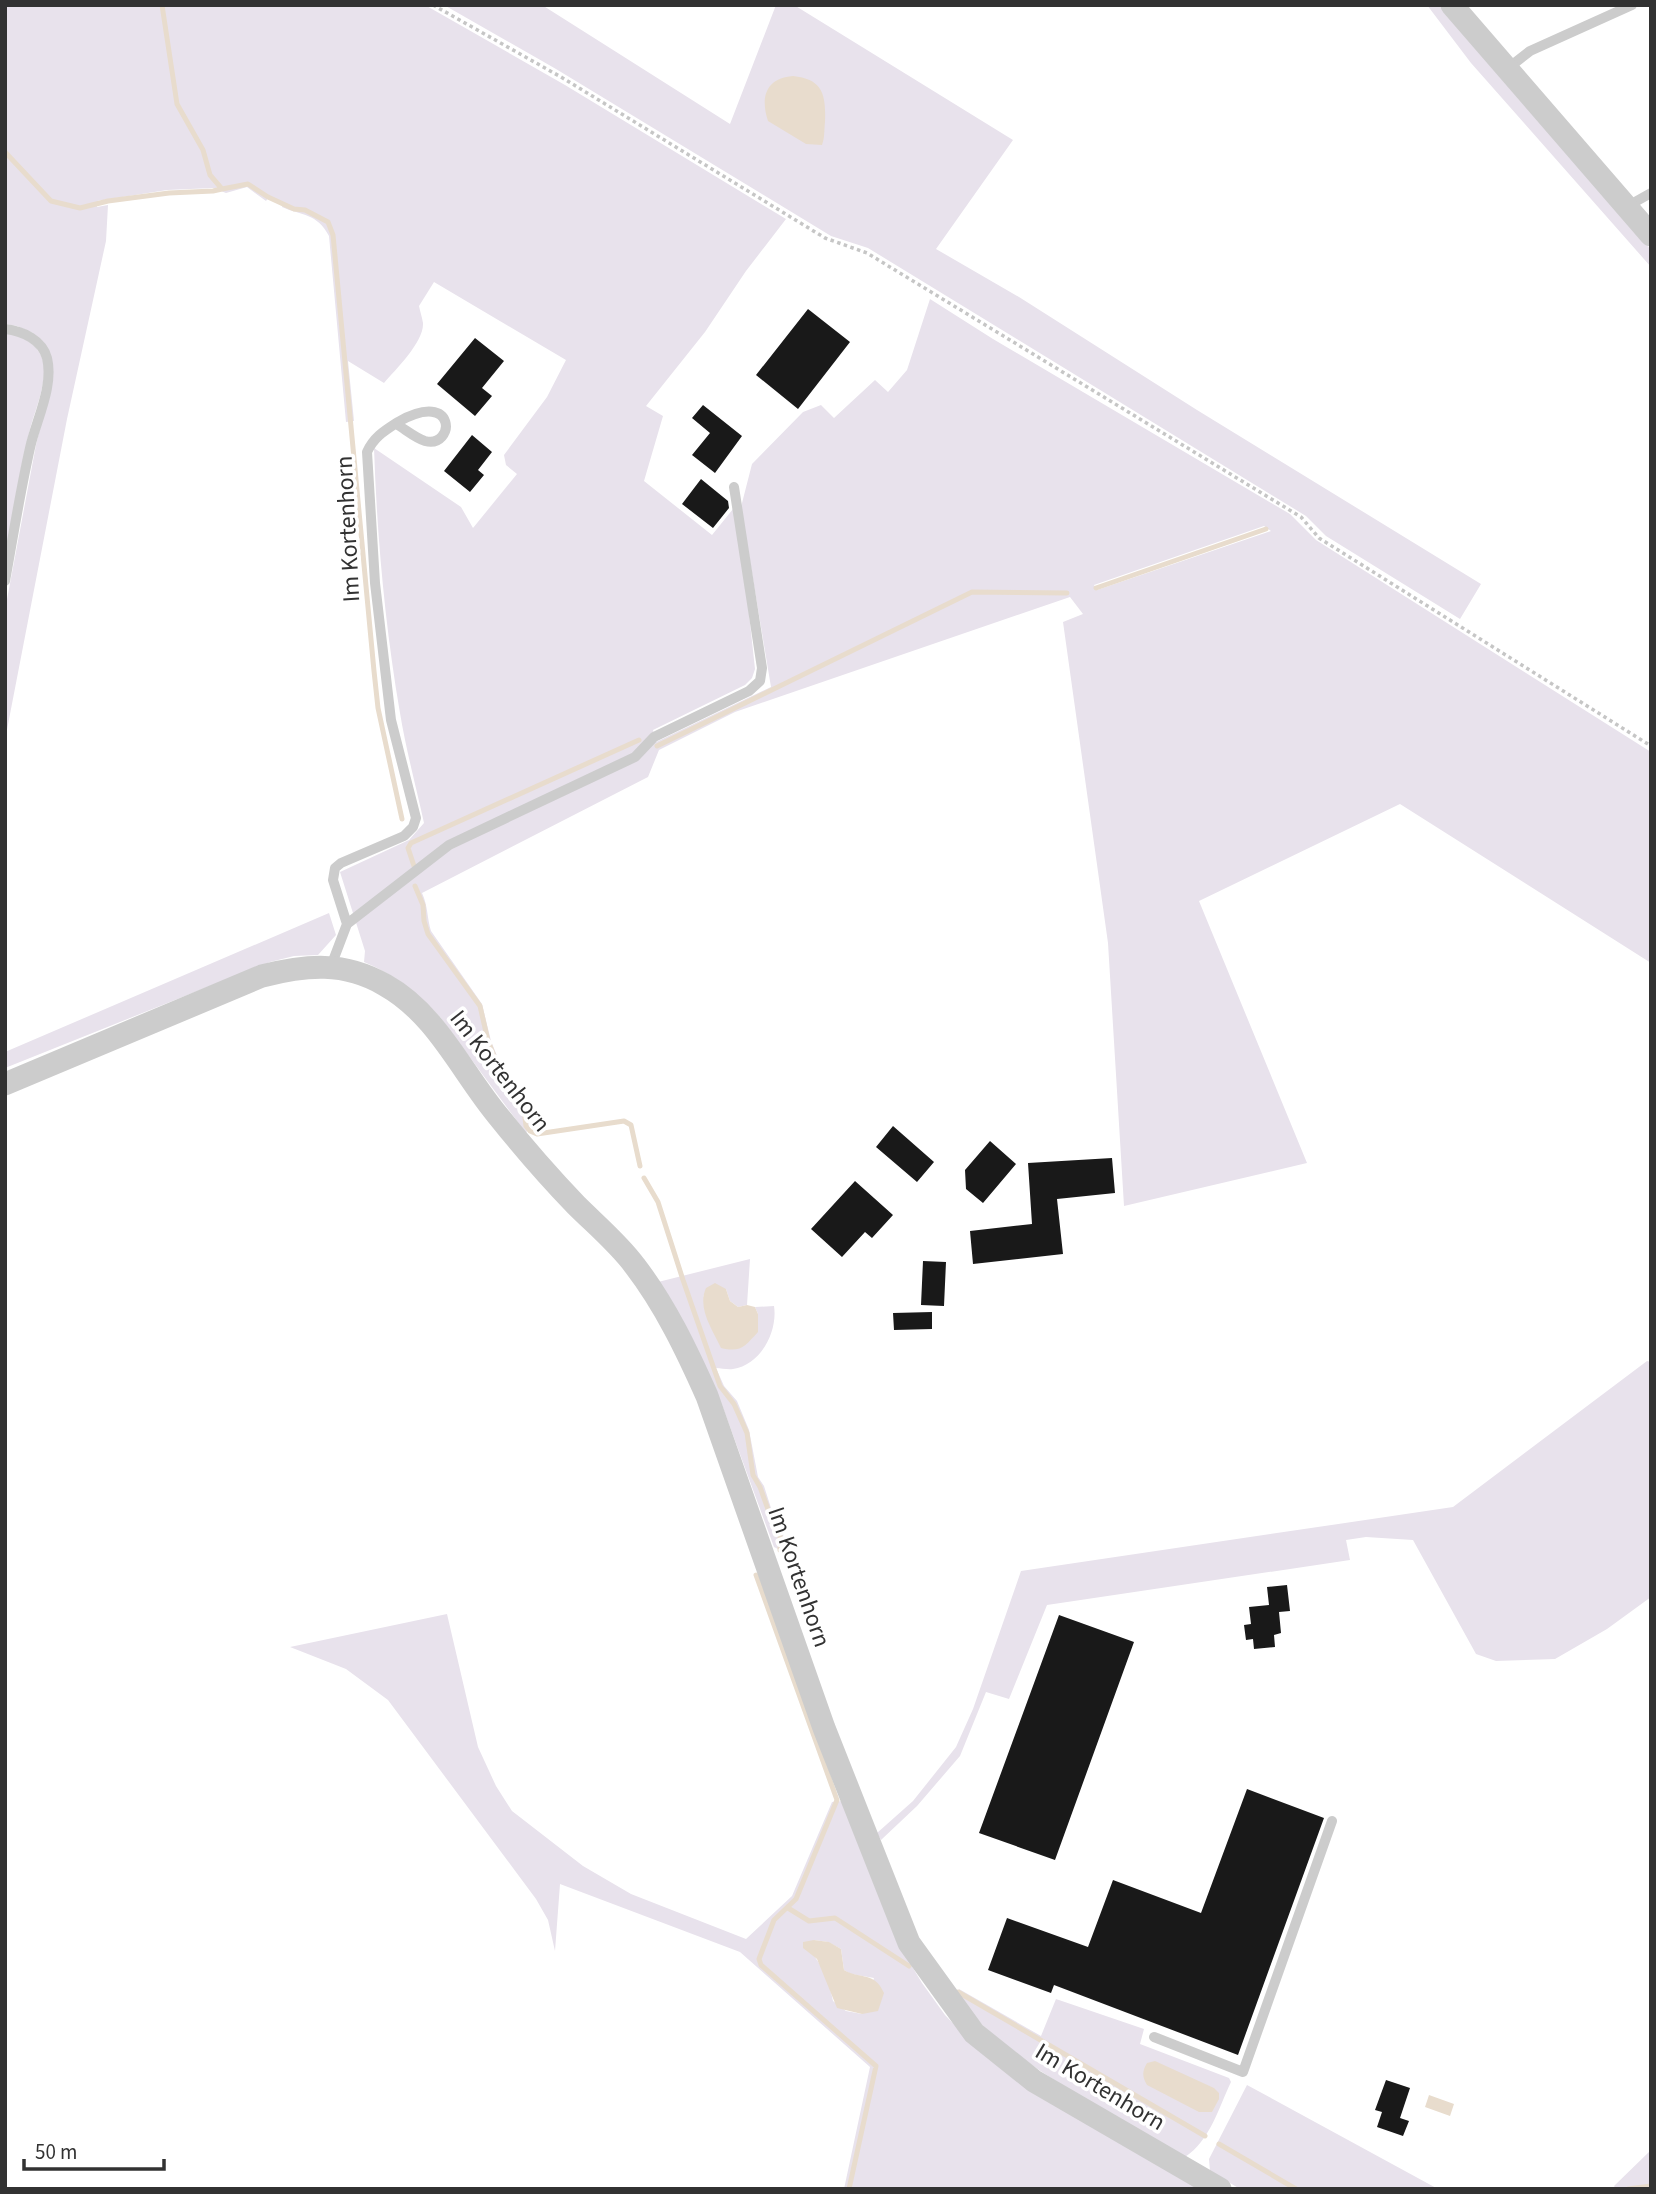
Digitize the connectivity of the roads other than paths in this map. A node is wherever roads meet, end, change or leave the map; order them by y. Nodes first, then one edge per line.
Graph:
1 (1452, 5) edge
2 (1632, 5) edge
3 (1507, 69) junction
4 (1651, 193) edge
5 (1626, 207) junction
6 (1651, 235) edge
7 (5, 329) edge
8 (396, 424) dead end
9 (734, 486) dead end
10 (5, 581) edge
11 (347, 924) junction
12 (331, 966) junction
13 (5, 1084) edge
14 (1332, 1821) dead end
15 (1154, 2038) dead end
16 (1220, 2189) edge

1 - 3 street
2 - 3 lane
3 - 5 street
4 - 5 lane
5 - 6 street
7 - 10 lane
8 - 11 lane, Im Kortenhorn
9 - 11 lane
11 - 12 lane
12 - 13 street, Im Kortenhorn
12 - 16 street, Im Kortenhorn
14 - 15 lane

